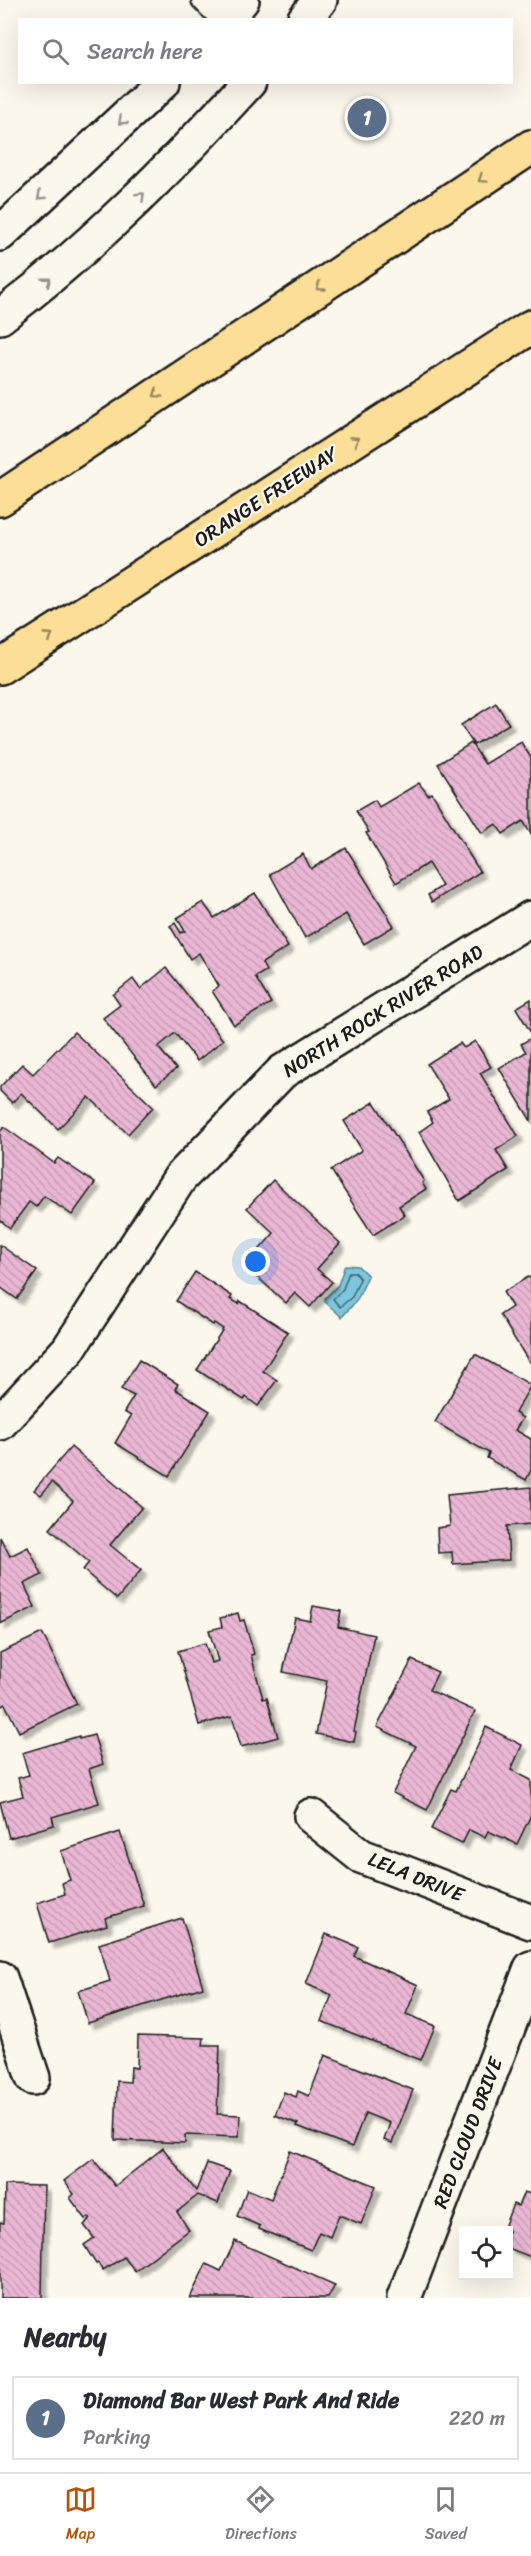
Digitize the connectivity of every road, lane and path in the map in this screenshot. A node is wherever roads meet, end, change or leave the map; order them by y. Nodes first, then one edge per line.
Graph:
1 (202, 0) edge
2 (242, 0) edge
3 (320, 0) edge
4 (221, 18) edge
5 (225, 18) edge
6 (306, 18) edge
7 (161, 84) edge
8 (247, 84) edge
9 (531, 147) edge
10 (0, 234) edge
11 (0, 317) edge
12 (531, 327) edge
13 (0, 499) edge
14 (0, 667) edge
15 (531, 918) edge
16 (0, 1423) edge
17 (311, 1816) dead end
18 (531, 1922) edge
19 (531, 1968) edge
20 (0, 1978) edge
21 (33, 2078) dead end
22 (404, 2298) edge

1 - 4 lane
2 - 5 street
3 - 6 street
7 -> 10 street
11 -> 8 street
9 -> 13 highway
14 -> 12 highway, ORANGE FREEWAY
15 - 16 street, NORTH ROCK RIVER ROAD
17 - 18 street, LELA DRIVE
19 - 22 street, RED CLOUD DRIVE
20 - 21 street

